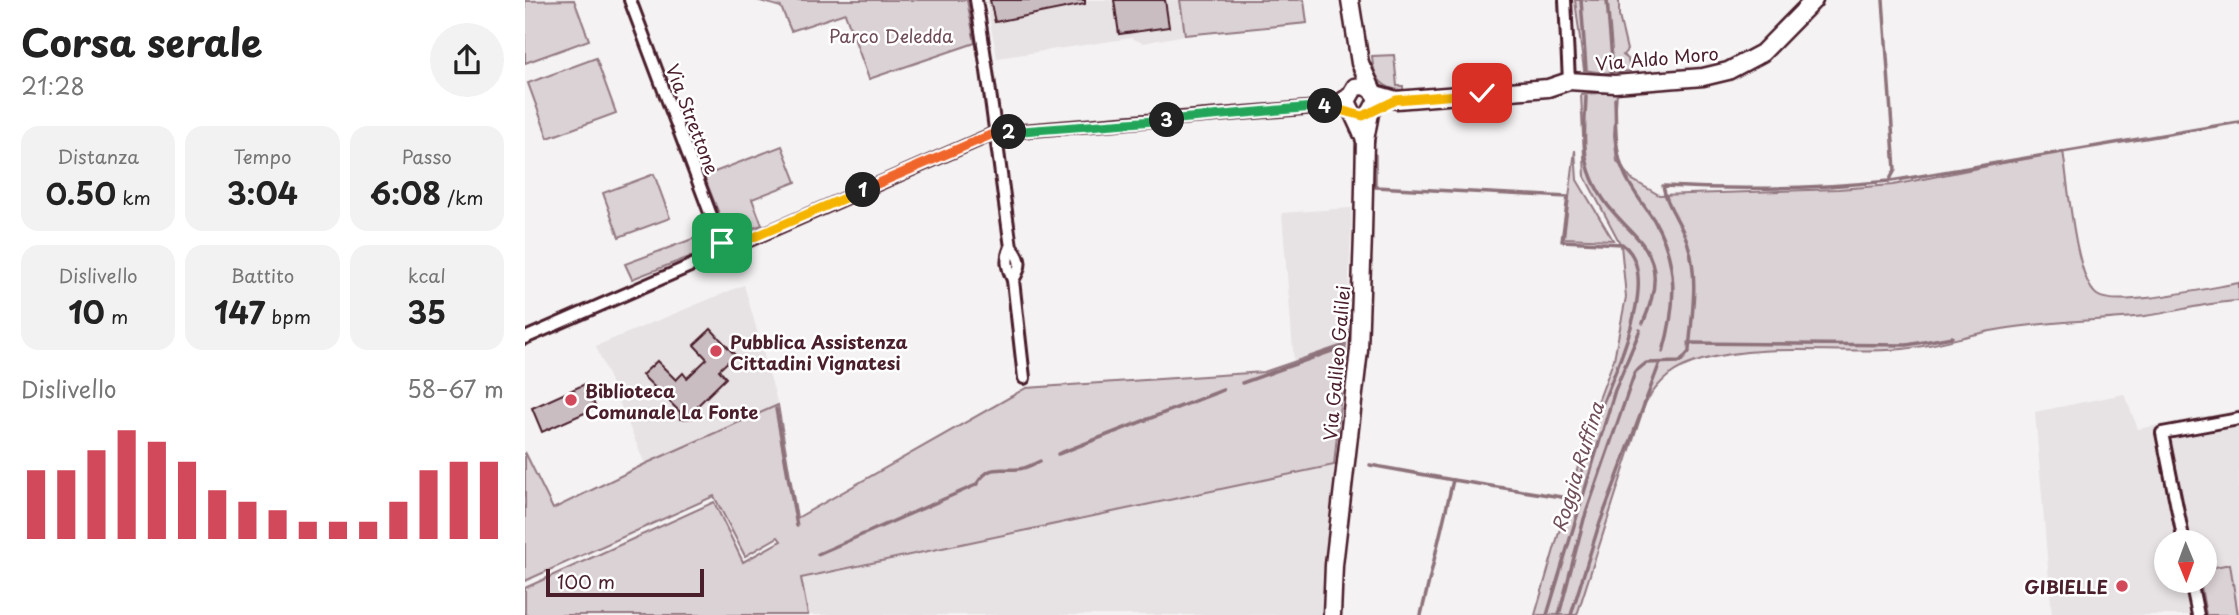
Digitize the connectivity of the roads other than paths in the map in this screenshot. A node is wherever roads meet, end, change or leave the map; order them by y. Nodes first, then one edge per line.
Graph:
1 (630, 0) edge
2 (976, 0) edge
3 (1350, 0) edge
4 (1565, 0) edge
5 (1814, 0) edge
6 (1569, 80) junction
7 (1362, 102) junction
8 (1329, 106) junction
9 (995, 133) junction
10 (724, 250) junction
11 (525, 338) edge
12 (1024, 379) dead end
13 (2239, 419) edge
14 (2181, 530) edge
15 (2193, 593) edge
16 (1332, 615) edge
17 (2198, 615) edge

1 - 10 street, Via Strettone
2 - 9 street
3 - 7 street
4 - 6 street
5 - 6 street, Via Aldo Moro
6 - 7 street, Via Aldo Moro
7 - 8 street
7 - 8 street
7 - 16 street, Via Galileo Galilei
8 - 9 street
9 - 10 street
9 - 12 street
10 - 11 street
13 - 14 street
15 - 17 street

